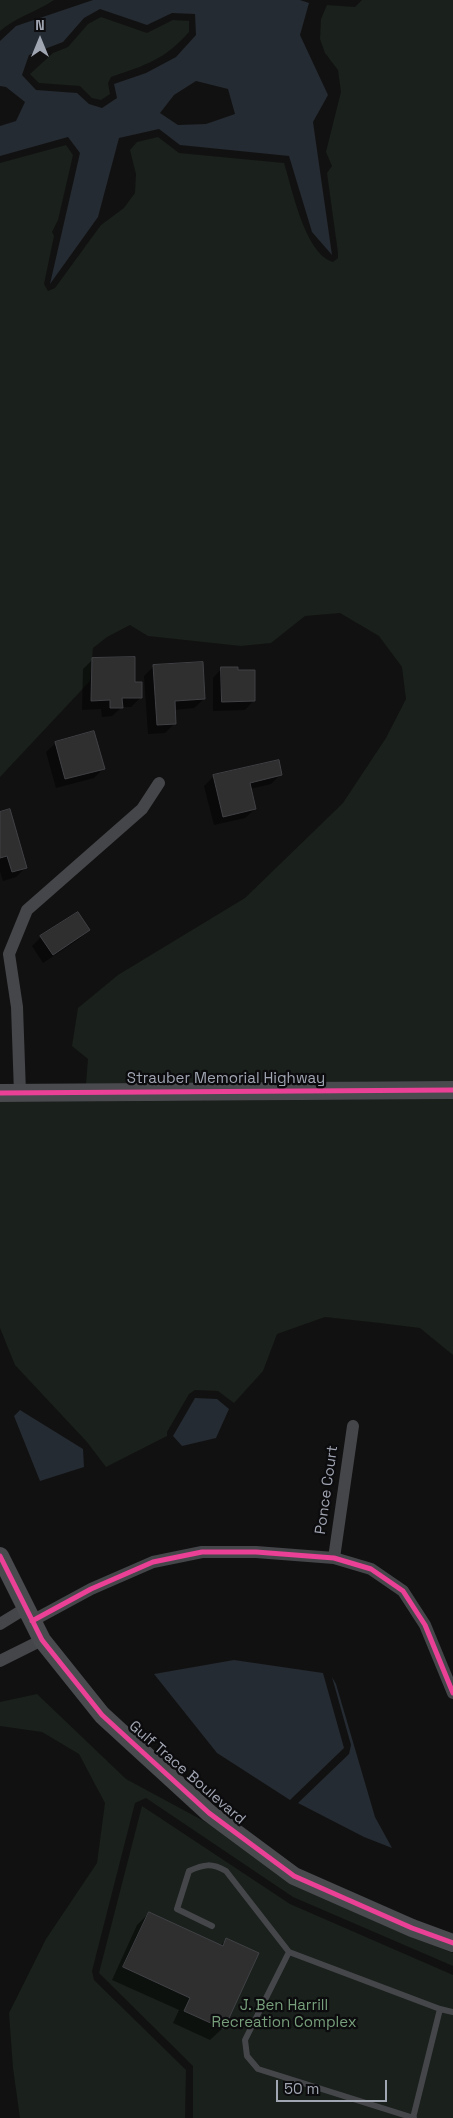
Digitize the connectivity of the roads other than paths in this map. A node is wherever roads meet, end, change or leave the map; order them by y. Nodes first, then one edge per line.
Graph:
1 (159, 783) dead end
2 (453, 1090) edge
3 (0, 1093) edge
4 (20, 1093) junction
5 (353, 1426) dead end
6 (0, 1556) edge
7 (334, 1558) junction
8 (29, 1615) junction
9 (0, 1624) edge
10 (42, 1640) junction
11 (0, 1661) edge
12 (453, 1693) edge
13 (212, 1926) dead end
14 (453, 1943) edge
15 (289, 1952) junction
16 (440, 2009) junction
17 (453, 2012) edge
18 (414, 2118) edge

1 - 4 street
2 - 4 street, Strauber Memorial Highway
3 - 4 street, Strauber Memorial Highway
5 - 7 street, Ponce Court
6 - 8 street, Gulf Trace Boulevard
7 - 8 street
7 - 12 street
8 - 9 street
8 - 10 street, Gulf Trace Boulevard
10 - 11 street
10 - 14 street, Gulf Trace Boulevard
13 - 15 lane
15 - 16 lane
15 - 18 lane
16 - 17 lane
16 - 18 lane

